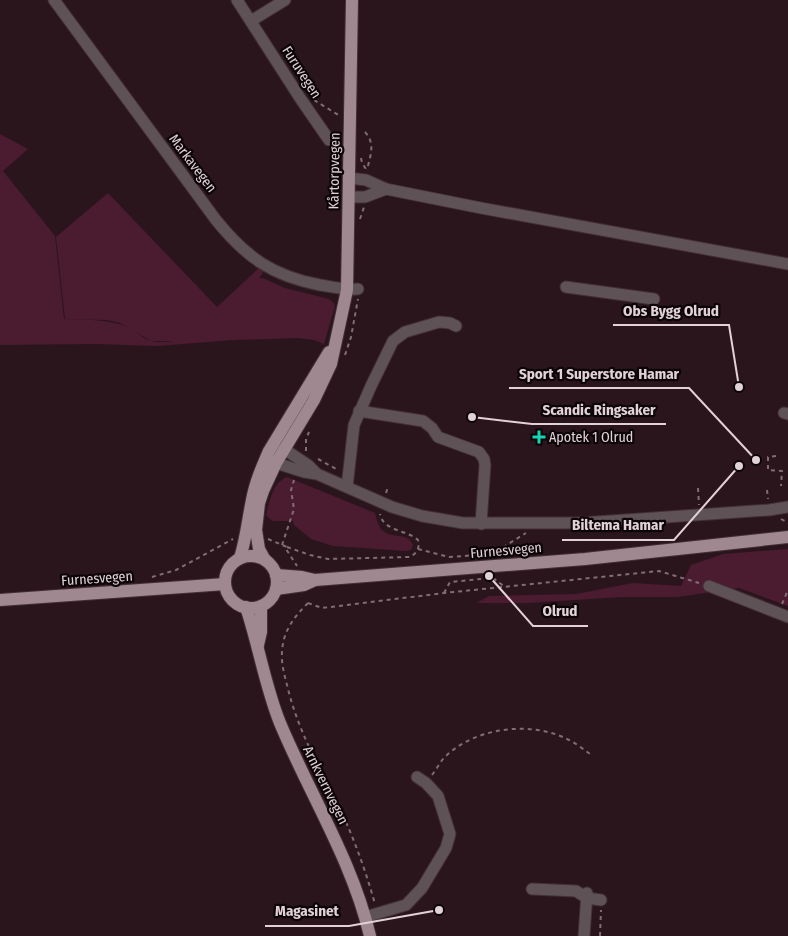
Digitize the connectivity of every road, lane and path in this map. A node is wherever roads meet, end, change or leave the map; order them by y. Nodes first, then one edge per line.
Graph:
1 (54, 0) edge
2 (237, 0) edge
3 (285, 0) edge
4 (352, 0) edge
5 (250, 21) junction
6 (300, 98) junction
7 (340, 116) dead end
8 (365, 132) dead end
9 (329, 140) dead end
10 (367, 170) dead end
11 (349, 178) junction
12 (386, 189) junction
13 (348, 197) junction
14 (788, 264) edge
15 (566, 287) dead end
16 (353, 290) junction
17 (654, 299) dead end
18 (456, 326) dead end
19 (335, 342) junction
20 (359, 411) junction
21 (284, 449) junction
22 (269, 451) junction
23 (306, 451) dead end
24 (312, 455) dead end
25 (776, 456) dead end
26 (317, 459) dead end
27 (276, 463) junction
28 (317, 474) junction
29 (295, 476) dead end
30 (348, 482) junction
31 (781, 486) dead end
32 (388, 487) dead end
33 (698, 488) dead end
34 (766, 490) dead end
35 (382, 503) junction
36 (768, 504) dead end
37 (788, 506) edge
38 (699, 510) dead end
39 (779, 517) dead end
40 (788, 523) edge
41 (481, 524) junction
42 (528, 532) dead end
43 (788, 537) edge
44 (236, 538) dead end
45 (262, 538) dead end
46 (282, 545) junction
47 (287, 546) junction
48 (418, 550) junction
49 (240, 558) junction
50 (265, 560) junction
51 (298, 570) dead end
52 (276, 575) junction
53 (151, 577) dead end
54 (493, 578) dead end
55 (483, 579) dead end
56 (315, 580) junction
57 (225, 584) junction
58 (709, 586) joint
59 (505, 588) junction
60 (276, 589) junction
61 (788, 590) edge
62 (444, 593) junction
63 (788, 597) edge
64 (784, 598) junction
65 (0, 600) edge
66 (307, 600) dead end
67 (308, 603) junction
68 (261, 606) junction
69 (246, 607) junction
70 (783, 615) edge
71 (258, 646) junction
72 (593, 756) dead end
73 (422, 780) joint
74 (532, 888) dead end
75 (587, 895) junction
76 (602, 900) joint
77 (372, 915) junction
78 (370, 936) edge
79 (584, 936) edge
80 (600, 936) edge

1 - 16 street, Markavegen
2 - 5 street, Furuvegen
3 - 5 street
4 - 11 main road, Kårtorpvegen
5 - 6 street, Furuvegen
6 - 7 path
6 - 9 street, Furuvegen
8 - 10 path
11 - 12 street
11 - 13 main road, Kårtorpvegen
12 - 13 street
12 - 14 street
13 - 16 main road, Kårtorpvegen
15 - 17 street
16 - 19 main road, Kårtorpvegen
18 - 20 street
19 - 21 main road, Kårtorpvegen
19 - 22 main road, Kårtorpvegen
20 - 30 street
20 - 41 street
21 - 22 street
21 - 27 main road, Kårtorpvegen
21 - 28 street
22 - 27 street
22 - 49 main road, Kårtorpvegen
23 - 24 path
25 - 31 path
26 - 30 path
27 - 28 street
27 - 50 main road, Kårtorpvegen
28 - 30 street
29 - 46 path
30 - 35 street
32 - 35 path
33 - 38 path
34 - 36 path
35 - 41 street
35 - 48 path
37 - 41 street
39 - 40 path
42 - 48 path
43 - 56 main road, Furnesvegen
44 - 53 path
45 - 46 path
46 - 47 path
47 - 48 path
47 - 51 path
49 - 50 main road
49 - 57 main road
50 - 52 main road
52 - 56 main road, Furnesvegen
52 - 60 main road
54 - 59 path
55 - 62 path
56 - 60 main road, Furnesvegen
57 - 65 main road, Furnesvegen
57 - 69 main road
58 - 59 path
58 - 70 street
59 - 62 path
60 - 68 main road
61 - 64 path
62 - 67 path
63 - 64 path
64 - 70 path
66 - 67 path
67 - 77 path
68 - 69 main road
68 - 71 main road
69 - 71 main road
71 - 77 main road, Arnkvernvegen
72 - 73 path
73 - 77 street
74 - 75 street
75 - 76 street
75 - 79 street
76 - 80 path
77 - 78 main road, Arnkvernvegen

